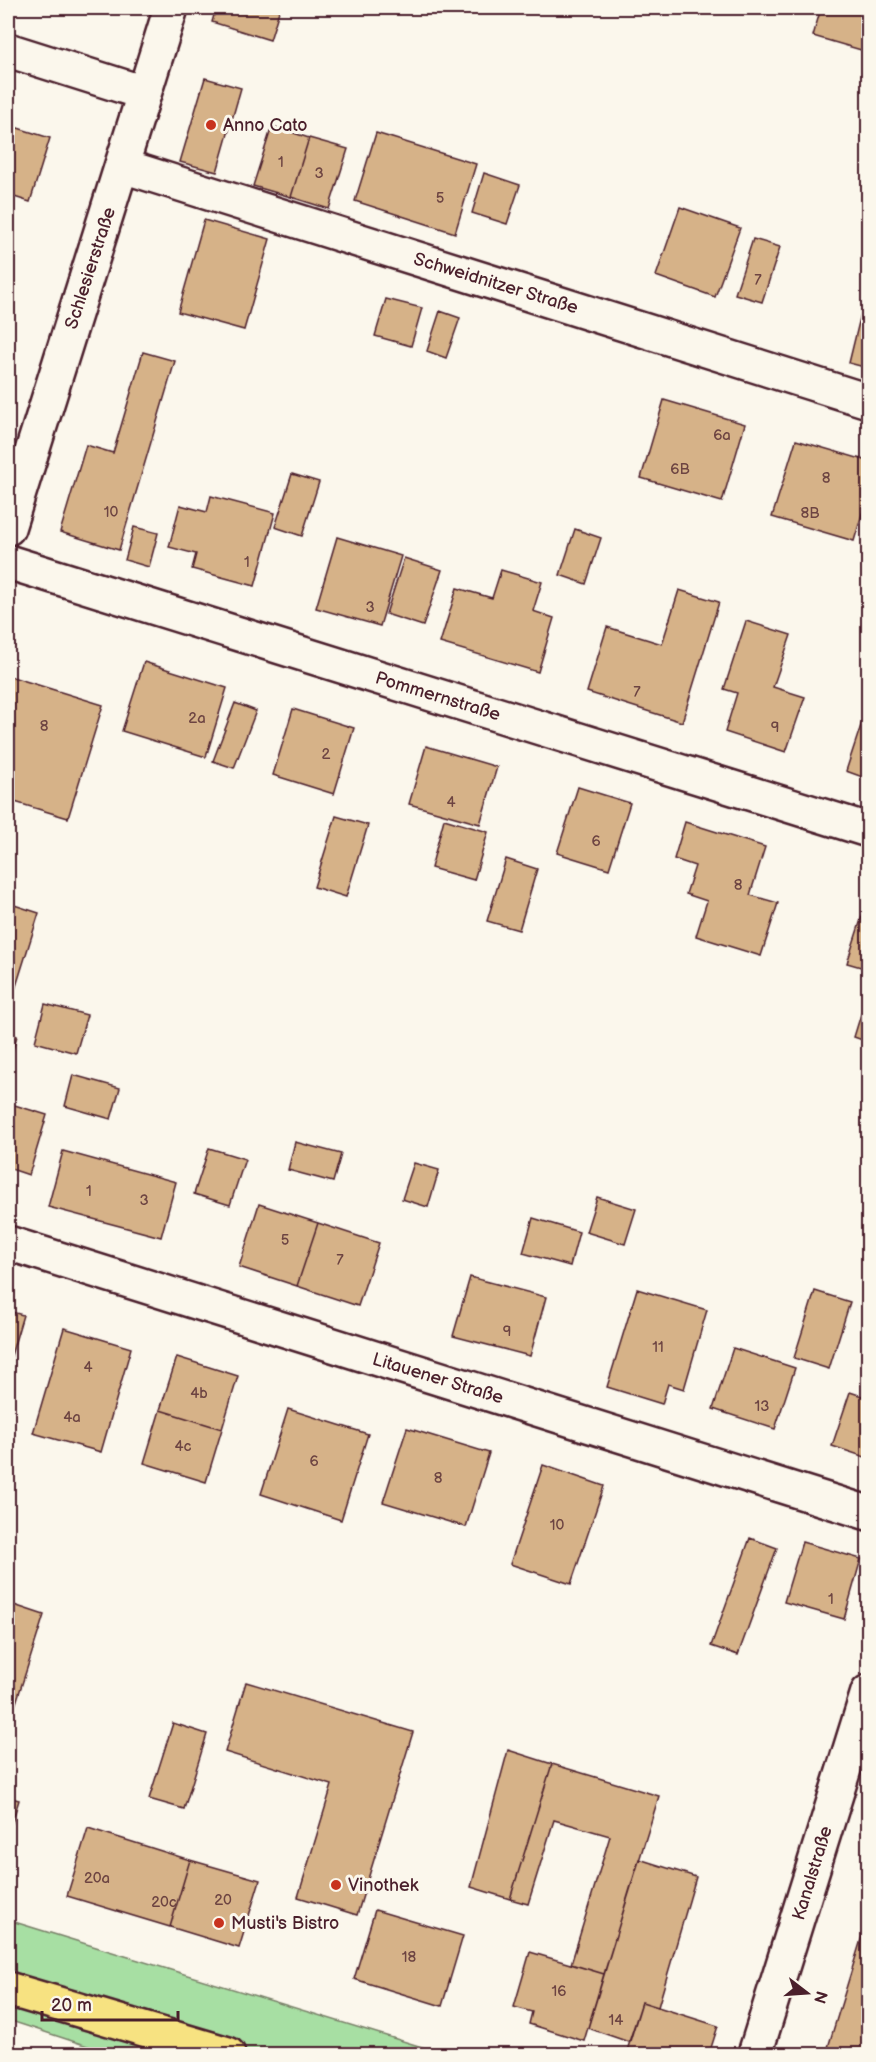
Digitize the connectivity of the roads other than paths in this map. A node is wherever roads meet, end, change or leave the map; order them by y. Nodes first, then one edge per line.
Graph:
1 (171, 8) edge
2 (8, 50) edge
3 (144, 93) junction
4 (123, 166) junction
5 (868, 401) edge
6 (8, 528) edge
7 (8, 562) edge
8 (868, 830) edge
9 (8, 1243) edge
10 (868, 1513) edge
11 (868, 1692) edge
12 (8, 1989) edge
13 (228, 2055) edge
14 (755, 2055) edge

1 - 3 street, Schlesierstraße
2 - 3 street
3 - 4 street, Schlesierstraße
4 - 5 street, Schweidnitzer Straße
4 - 6 street, Schlesierstraße
7 - 8 street, Pommernstraße
9 - 10 street, Litauener Straße
11 - 14 street, Kanalstraße
12 - 13 main road

